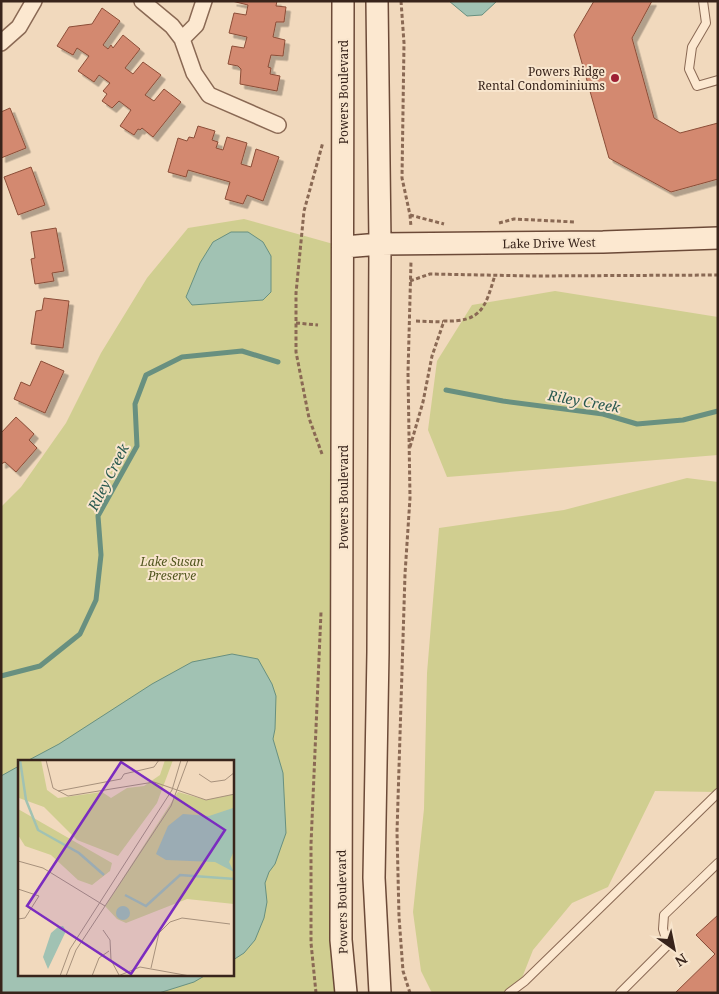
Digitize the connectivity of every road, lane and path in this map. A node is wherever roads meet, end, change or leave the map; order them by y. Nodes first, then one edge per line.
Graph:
1 (34, 1) edge
2 (142, 1) edge
3 (204, 1) edge
4 (343, 1) edge
5 (376, 1) edge
6 (401, 1) edge
7 (703, 1) edge
8 (182, 39) junction
9 (1, 43) edge
10 (718, 80) edge
11 (278, 125) dead end
12 (323, 161) dead end
13 (718, 238) edge
14 (380, 244) junction
15 (411, 244) junction
16 (344, 247) junction
17 (494, 275) junction
18 (718, 275) edge
19 (410, 281) junction
20 (416, 321) dead end
21 (444, 322) junction
22 (296, 323) junction
23 (318, 325) dead end
24 (324, 450) dead end
25 (409, 452) junction
26 (321, 610) dead end
27 (718, 793) edge
28 (718, 863) edge
29 (316, 993) edge
30 (346, 993) edge
31 (380, 993) edge
32 (410, 993) edge
33 (509, 993) edge
34 (620, 993) edge

1 - 9 street
2 - 8 street
3 - 8 street
4 - 16 main road, Powers Boulevard
5 - 14 main road
6 - 15 path
7 - 10 lane
8 - 11 street
12 - 22 path
13 - 15 main road, Lake Drive West
14 - 15 main road, Lake Drive West
14 - 16 main road, Lake Drive West
14 - 31 main road
15 - 19 path
16 - 30 main road, Powers Boulevard
17 - 18 path
17 - 19 path
17 - 21 path
19 - 25 path
20 - 21 path
21 - 25 path
22 - 23 path
22 - 24 path
25 - 32 path
26 - 29 path
27 - 33 lane
28 - 34 lane

